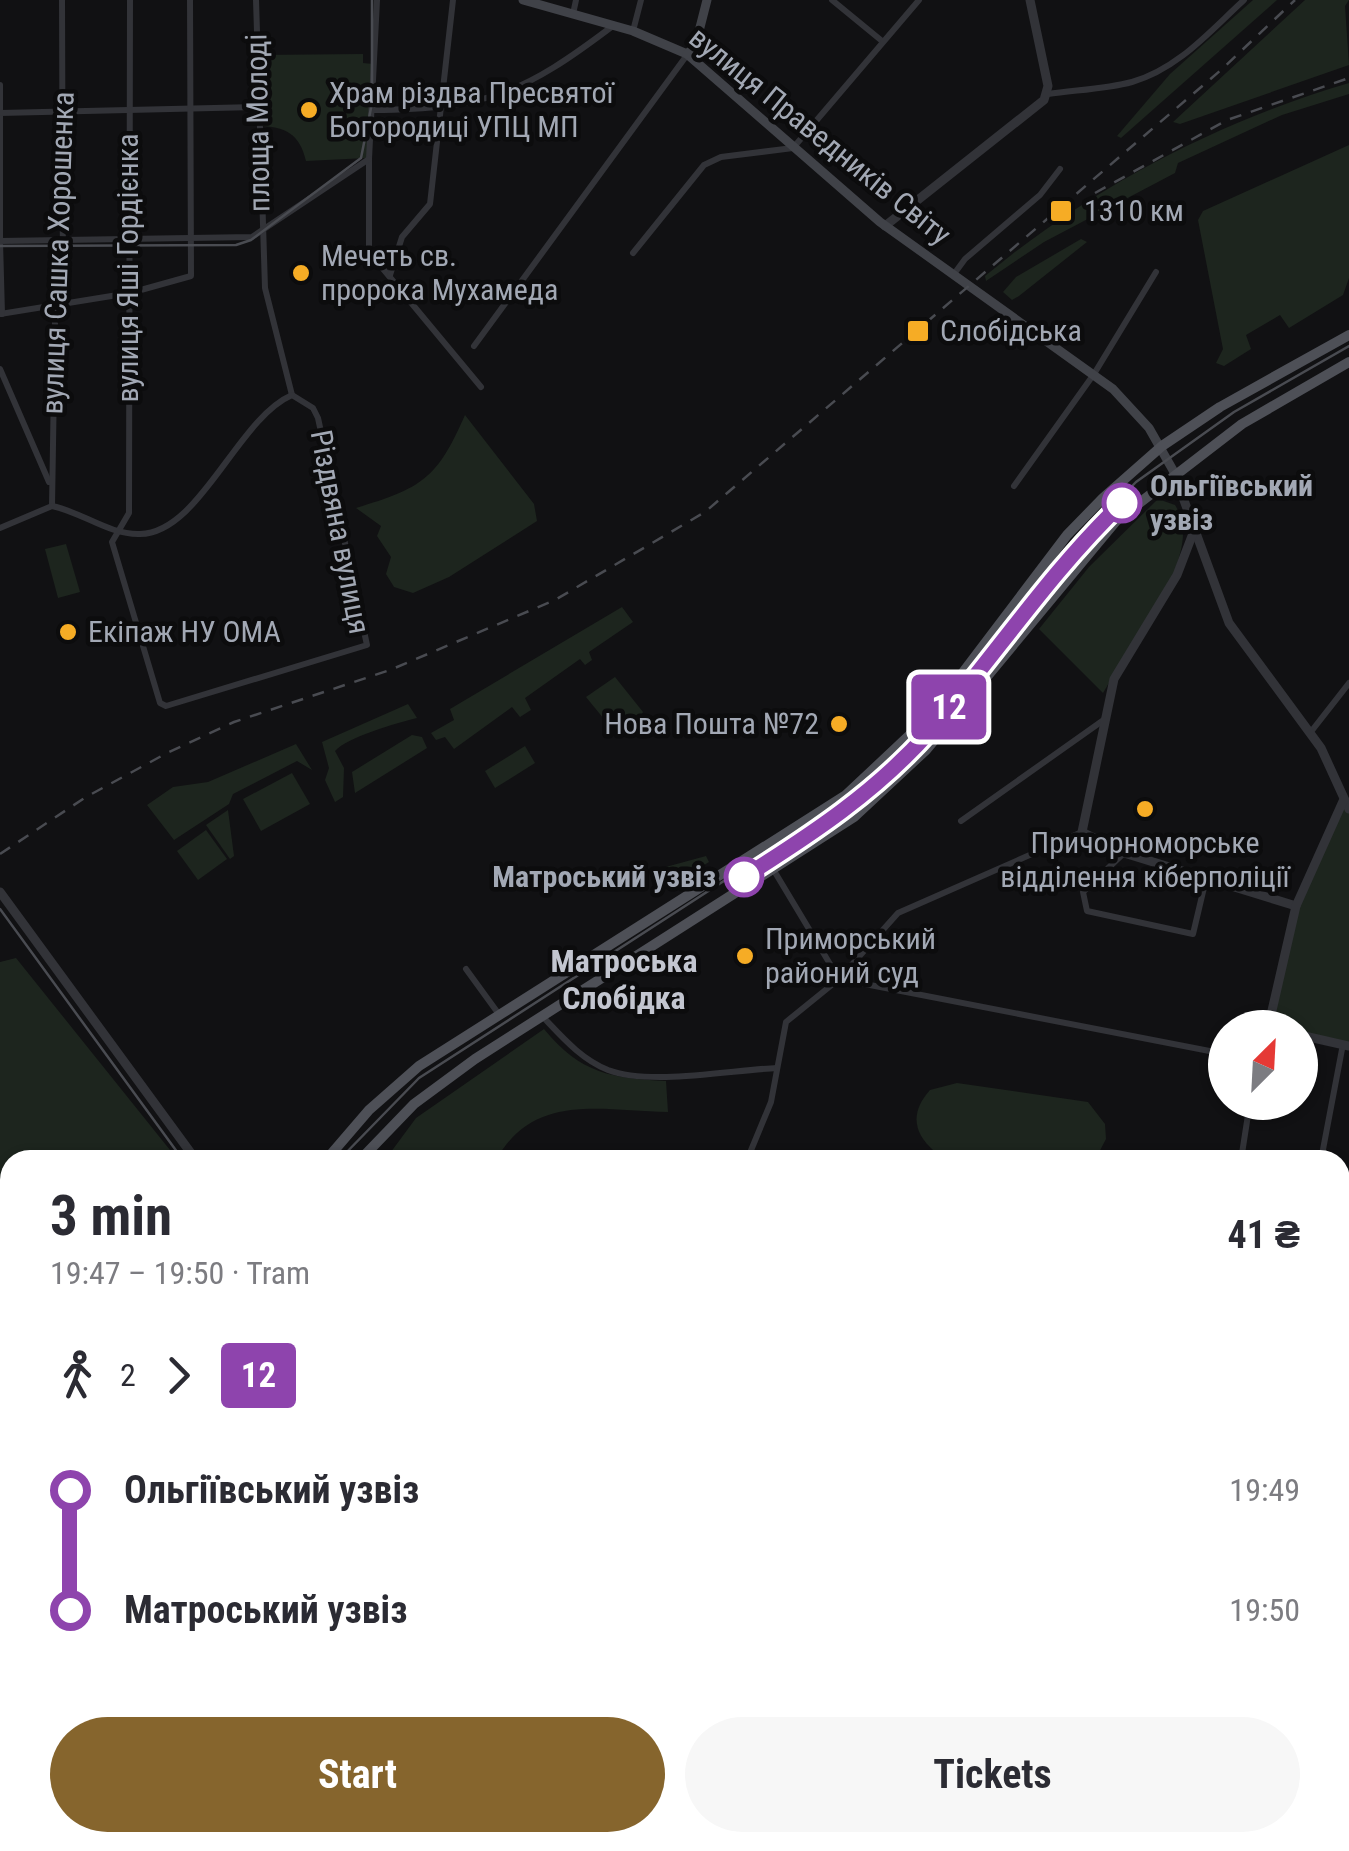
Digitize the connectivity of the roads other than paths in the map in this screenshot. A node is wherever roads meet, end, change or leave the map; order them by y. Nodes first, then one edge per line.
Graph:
1 (62, 0) edge
2 (130, 0) edge
3 (190, 0) edge
4 (256, 0) edge
5 (377, 0) edge
6 (453, 0) edge
7 (523, 0) edge
8 (576, 0) edge
9 (640, 0) edge
10 (708, 0) edge
11 (832, 0) edge
12 (919, 0) edge
13 (1030, 0) edge
14 (1244, 0) edge
15 (573, 14) junction
16 (614, 26) junction
17 (633, 31) junction
18 (882, 41) junction
19 (687, 54) junction
20 (0, 85) edge
21 (1048, 94) junction
22 (258, 106) junction
23 (193, 110) junction
24 (373, 110) junction
25 (440, 110) junction
26 (128, 112) junction
27 (0, 113) edge
28 (66, 113) junction
29 (793, 148) junction
30 (369, 159) junction
31 (1060, 169) dead end
32 (885, 226) junction
33 (260, 234) junction
34 (193, 238) junction
35 (130, 239) junction
36 (0, 240) edge
37 (63, 240) junction
38 (633, 253) dead end
39 (1156, 272) dead end
40 (954, 274) junction
41 (390, 276) junction
42 (130, 293) junction
43 (60, 303) junction
44 (1, 314) edge
45 (1349, 335) edge
46 (474, 346) dead end
47 (1349, 362) edge
48 (0, 370) edge
49 (1094, 374) junction
50 (481, 386) dead end
51 (292, 396) junction
52 (1162, 446) junction
53 (1174, 472) junction
54 (50, 485) junction
55 (1014, 486) dead end
56 (52, 506) junction
57 (1, 524) edge
58 (1195, 528) junction
59 (118, 532) junction
60 (1349, 683) edge
61 (1106, 718) junction
62 (1310, 734) junction
63 (1347, 804) edge
64 (961, 821) dead end
65 (1082, 832) junction
66 (1124, 853) junction
67 (773, 868) junction
68 (1206, 878) junction
69 (0, 892) edge
70 (1296, 906) junction
71 (466, 969) dead end
72 (840, 980) junction
73 (1272, 1010) edge
74 (498, 1013) junction
75 (543, 1017) junction
76 (1318, 1040) edge
77 (1346, 1045) edge
78 (1208, 1051) edge
79 (778, 1068) junction
80 (1247, 1120) edge
81 (189, 1150) edge
82 (335, 1150) edge
83 (370, 1150) edge
84 (751, 1150) edge
85 (1242, 1150) edge
86 (1323, 1150) edge

1 - 28 street, вулиця Сашка Хорошенка
2 - 26 street, вулиця Яші Гордієнка
3 - 23 street
4 - 22 street, площа Молоді
5 - 24 street
6 - 25 street
7 - 15 main road, вулиця Праведників Світу
8 - 15 street
9 - 17 street
10 - 19 main road
11 - 18 street
12 - 18 street
13 - 21 street
14 - 21 street
15 - 16 main road, вулиця Праведників Світу
16 - 17 main road, вулиця Праведників Світу
16 - 25 street
17 - 19 main road, вулиця Праведників Світу
18 - 29 street
19 - 29 main road, вулиця Праведників Світу
19 - 46 street
20 - 27 street
21 - 32 street
22 - 23 street
22 - 33 street, площа Молоді
23 - 26 street
23 - 34 street
24 - 25 street
24 - 30 street
25 - 41 street
26 - 28 street
26 - 35 street, вулиця Яші Гордієнка
27 - 28 street
27 - 36 street
28 - 37 street, вулиця Сашка Хорошенка
29 - 32 main road, вулиця Праведників Світу
29 - 38 street
30 - 33 street, площа Молоді
30 - 41 street
31 - 40 street
32 - 40 main road, вулиця Праведників Світу
33 - 34 street
33 - 51 street
34 - 35 street
34 - 42 street
35 - 37 street
35 - 42 street, вулиця Яші Гордієнка
36 - 37 street
36 - 44 street
37 - 43 street, вулиця Сашка Хорошенка
39 - 49 street
40 - 49 main road, вулиця Праведників Світу
41 - 50 street
42 - 43 street
42 - 59 street, вулиця Яші Гордієнка
43 - 44 street
43 - 54 street, вулиця Сашка Хорошенка
45 - 52 main road
47 - 53 main road
48 - 54 street
49 - 52 main road, вулиця Праведників Світу
49 - 55 street
51 - 59 street
51 - 59 street, Різдвяна вулиця
52 - 53 main road, вулиця Праведників Світу
52 - 74 main road
53 - 58 street
53 - 67 main road
54 - 56 street, вулиця Сашка Хорошенка
56 - 57 street
56 - 59 street
58 - 61 street
58 - 62 street
60 - 62 street
61 - 64 street
61 - 65 street
62 - 63 street
63 - 70 street
65 - 66 street
65 - 72 street
66 - 68 street
66 - 68 street
67 - 72 street
67 - 75 main road
68 - 70 street
69 - 81 street
70 - 73 street
71 - 74 street
72 - 78 street
72 - 79 street
74 - 82 main road
75 - 79 street
75 - 83 main road
76 - 77 street
77 - 86 street
79 - 84 street
80 - 85 street

